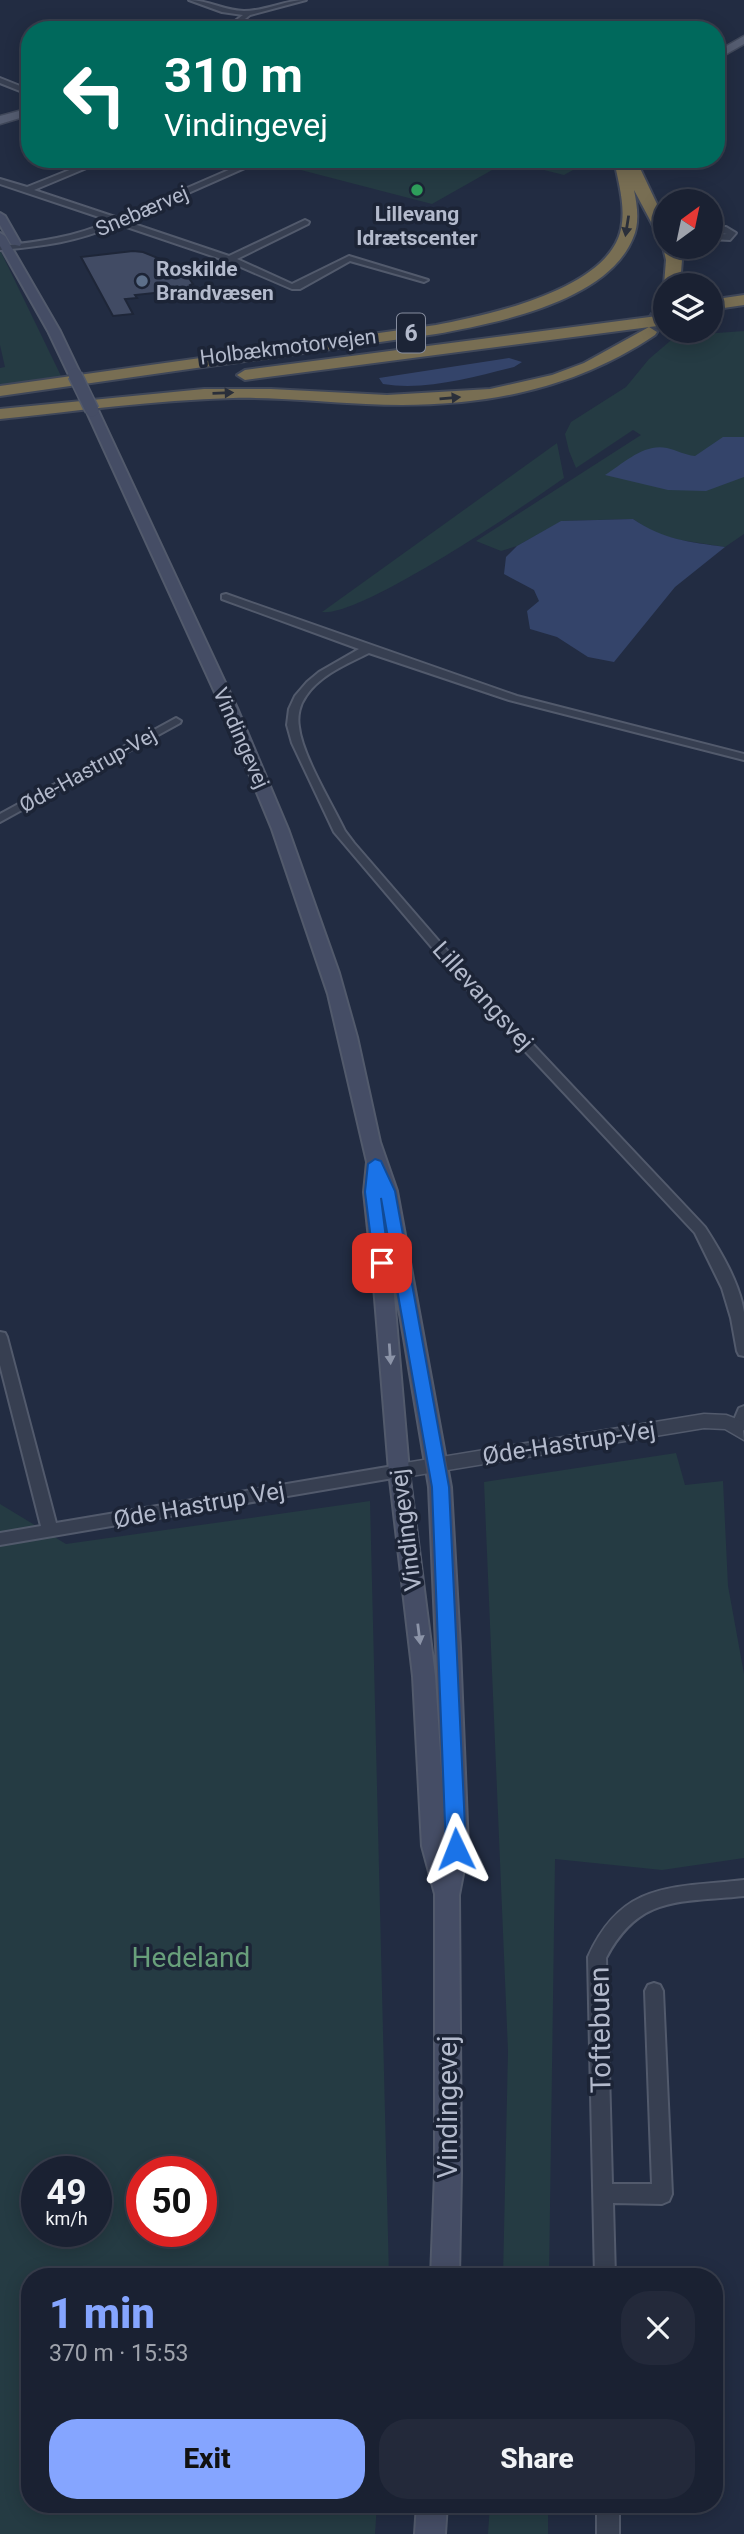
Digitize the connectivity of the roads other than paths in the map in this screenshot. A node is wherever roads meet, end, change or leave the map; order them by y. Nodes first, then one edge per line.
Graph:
1 (192, 0) edge
2 (303, 0) edge
3 (247, 15) junction
4 (239, 21) edge
5 (744, 32) edge
6 (744, 39) edge
7 (725, 44) edge
8 (725, 45) edge
9 (0, 80) edge
10 (21, 89) edge
11 (21, 112) edge
12 (0, 117) edge
13 (82, 168) edge
14 (240, 168) edge
15 (623, 168) edge
16 (634, 168) edge
17 (0, 181) edge
18 (27, 190) junction
19 (653, 212) edge
20 (0, 216) edge
21 (117, 221) junction
22 (305, 222) dead end
23 (742, 227) dead end
24 (723, 230) edge
25 (726, 230) junction
26 (0, 236) edge
27 (723, 237) edge
28 (8, 247) edge
29 (230, 259) junction
30 (425, 280) dead end
31 (744, 300) edge
32 (723, 303) edge
33 (744, 310) edge
34 (723, 312) edge
35 (653, 313) edge
36 (653, 322) edge
37 (649, 332) tunnel mouth
38 (0, 391) edge
39 (0, 397) edge
40 (0, 408) edge
41 (0, 414) edge
42 (226, 597) dead end
43 (368, 649) junction
44 (176, 721) dead end
45 (744, 757) edge
46 (0, 819) edge
47 (375, 1164) junction
48 (0, 1337) edge
49 (744, 1351) edge
50 (742, 1424) edge
51 (436, 1465) junction
52 (398, 1471) junction
53 (50, 1531) junction
54 (0, 1539) edge
55 (744, 1888) edge
56 (447, 1895) junction
57 (654, 1991) dead end
58 (604, 2193) junction
59 (445, 2268) edge
60 (605, 2268) edge
61 (431, 2513) edge
62 (608, 2513) edge
63 (430, 2534) edge
64 (608, 2534) edge

1 - 3 street
2 - 3 street
3 - 4 street
5 - 7 main road
6 - 8 main road
9 - 10 street
11 - 12 main road
13 - 18 street
14 - 21 street, Snebærvej
15 -> 38 highway, 6
16 - 19 highway
17 - 18 street
18 - 21 street
20 - 28 main road, Vindingevej
21 - 28 street, Snebærvej
21 - 29 street
22 - 29 street
23 - 25 street
24 - 25 street
25 - 27 street
26 - 28 main road, Vindingevej
28 - 47 main road, Vindingevej, bridge
29 - 30 street
31 - 32 highway
33 - 34 highway
35 - 39 highway, Holbækmotorvejen
36 - 40 highway, Holbækmotorvejen
41 -> 37 highway
42 - 43 street
43 - 45 street
43 - 49 street, Lillevangsvej
44 - 46 street, Øde-Hastrup-Vej
47 - 51 main road, Vindingevej
47 -> 52 main road, Vindingevej
48 - 53 street
50 - 51 street, Øde-Hastrup-Vej
51 - 52 street, Øde-Hastrup-Vej
51 - 56 main road, Vindingevej
52 - 53 street, Øde Hastrup Vej
52 -> 56 main road, Vindingevej
53 - 54 street, Øde Hastrup Vej
55 - 58 street, Toftebuen
56 - 59 main road, Vindingevej
57 - 58 street
58 - 60 street, Toftebuen
61 - 63 main road
62 - 64 street

